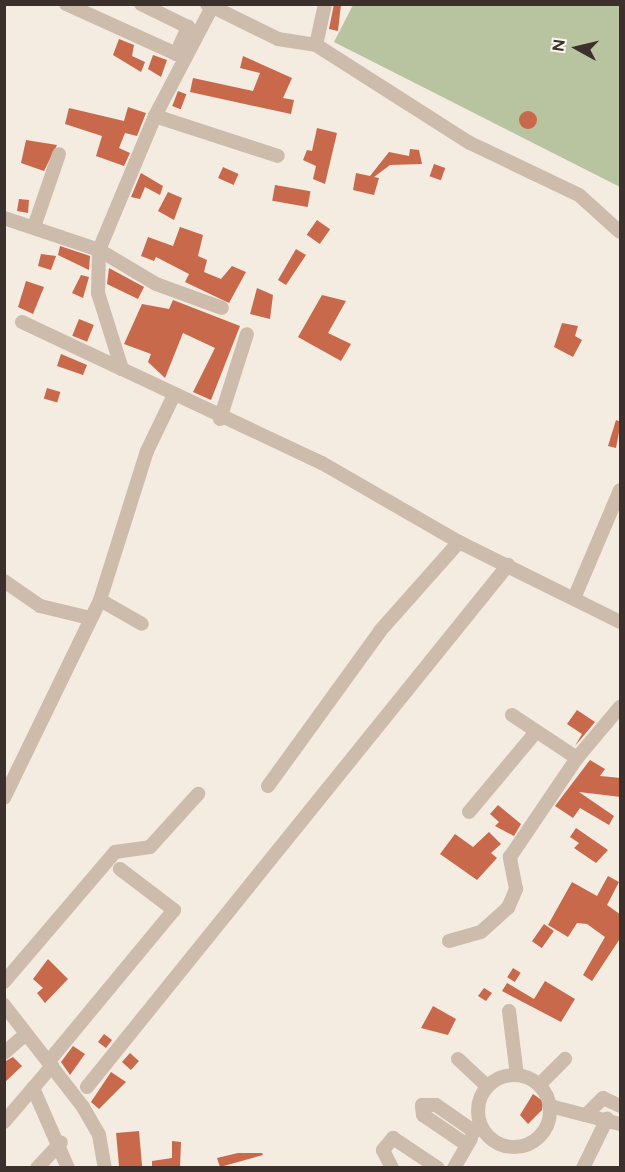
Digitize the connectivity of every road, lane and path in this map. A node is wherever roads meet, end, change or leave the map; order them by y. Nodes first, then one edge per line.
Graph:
1 (66, 4) edge
2 (141, 4) edge
3 (325, 4) edge
4 (210, 6) edge
5 (316, 45) junction
6 (155, 116) junction
7 (59, 154) dead end
8 (279, 156) dead end
9 (4, 218) edge
10 (34, 226) junction
11 (621, 232) edge
12 (99, 250) junction
13 (222, 308) dead end
14 (22, 322) dead end
15 (247, 333) dead end
16 (122, 369) junction
17 (173, 397) junction
18 (220, 419) junction
19 (621, 490) edge
20 (459, 542) junction
21 (508, 565) junction
22 (4, 581) edge
23 (575, 596) junction
24 (100, 600) junction
25 (90, 618) junction
26 (621, 622) edge
27 (141, 624) dead end
28 (621, 707) edge
29 (512, 715) dead end
30 (536, 732) junction
31 (578, 758) junction
32 (268, 786) dead end
33 (198, 794) dead end
34 (4, 798) edge
35 (469, 812) dead end
36 (120, 869) dead end
37 (449, 941) dead end
38 (4, 982) edge
39 (4, 1005) edge
40 (508, 1011) dead end
41 (26, 1034) junction
42 (4, 1053) edge
43 (459, 1059) dead end
44 (565, 1059) dead end
45 (50, 1064) junction
46 (517, 1075) junction
47 (539, 1085) junction
48 (488, 1086) junction
49 (87, 1087) dead end
50 (33, 1088) junction
51 (550, 1106) junction
52 (621, 1106) edge
53 (586, 1115) junction
54 (607, 1119) junction
55 (4, 1122) edge
56 (621, 1124) edge
57 (477, 1128) junction
58 (61, 1142) junction
59 (467, 1145) junction
60 (38, 1167) edge
61 (68, 1167) edge
62 (105, 1167) edge
63 (392, 1167) edge
64 (438, 1167) edge
65 (454, 1167) edge
66 (583, 1167) edge

1 - 2 street
3 - 5 street
4 - 5 street
4 - 6 street
5 - 11 street
6 - 8 street
6 - 12 street
7 - 10 street
9 - 10 street
10 - 12 street
12 - 13 street
12 - 16 street
14 - 16 street
15 - 18 street
16 - 17 street
17 - 18 street
17 - 24 street
18 - 20 street
19 - 23 street
20 - 21 street
20 - 32 street
21 - 23 street
21 - 49 street
22 - 25 street
23 - 26 street
24 - 25 street
24 - 27 street
25 - 34 street
28 - 31 street
29 - 30 street
30 - 31 street
30 - 35 street
31 - 37 street
33 - 38 street
36 - 45 street
39 - 41 street
40 - 46 street
41 - 42 street
41 - 45 street
43 - 48 street
44 - 47 street
45 - 50 street
45 - 62 street
46 - 47 street
46 - 48 street
47 - 51 street
48 - 57 street
50 - 55 street
50 - 58 street
51 - 53 street
51 - 57 street
52 - 53 street
53 - 54 street
54 - 56 street
54 - 66 street
57 - 59 street
57 - 59 street
58 - 60 street
58 - 61 street
59 - 65 street
63 - 64 street

